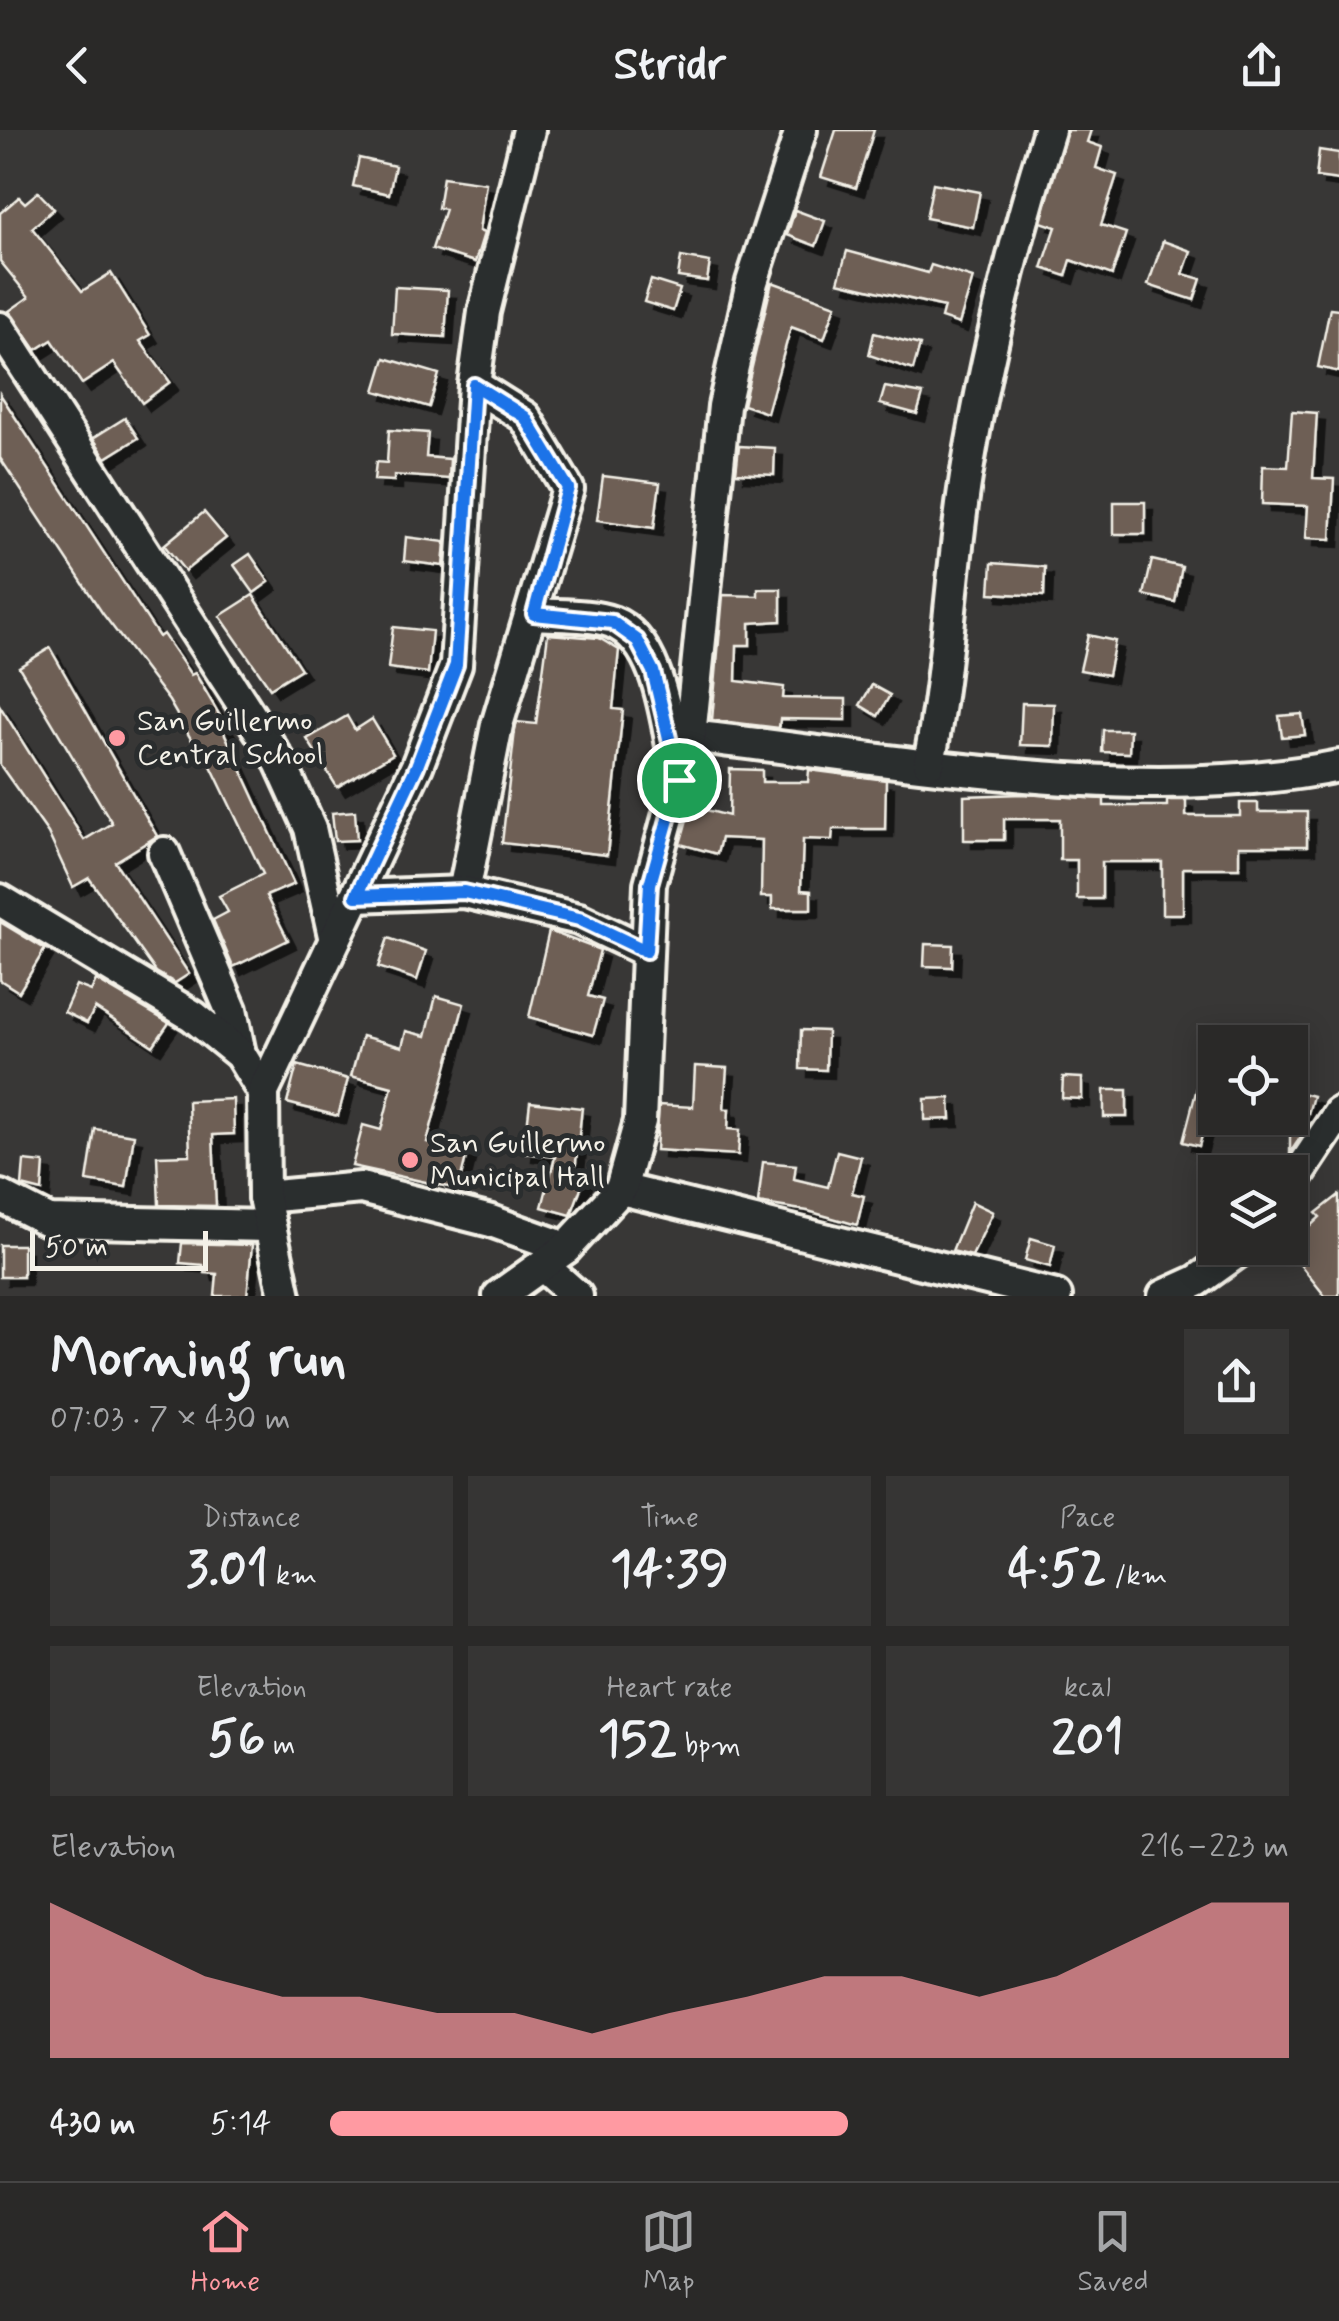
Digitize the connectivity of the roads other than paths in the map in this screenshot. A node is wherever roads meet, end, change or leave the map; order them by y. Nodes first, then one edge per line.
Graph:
1 (529, 130) edge
2 (802, 130) edge
3 (1049, 130) edge
4 (0, 328) edge
5 (474, 385) junction
6 (534, 614) junction
7 (690, 736) junction
8 (929, 762) junction
9 (1339, 766) edge
10 (679, 780) junction
11 (164, 852) dead end
12 (464, 892) junction
13 (356, 896) junction
14 (0, 900) edge
15 (334, 936) junction
16 (646, 951) junction
17 (240, 1054) junction
18 (263, 1092) junction
19 (1339, 1113) edge
20 (1308, 1160) edge
21 (620, 1189) junction
22 (0, 1196) edge
23 (266, 1212) junction
24 (554, 1257) junction
25 (1219, 1265) edge
26 (285, 1296) edge
27 (499, 1296) edge
28 (577, 1296) edge
29 (1056, 1296) edge
30 (1164, 1296) edge

1 - 5 street
2 - 7 street
3 - 8 street
4 - 15 street
5 - 6 street
5 - 13 street
6 - 10 street
6 - 12 street
7 - 8 street
7 - 10 street
8 - 9 street
10 - 16 street
11 - 17 street
12 - 13 street
12 - 16 street
13 - 15 street
14 - 17 street
15 - 18 street
16 - 21 street
17 - 18 street
18 - 23 street
19 - 20 street
21 - 24 street
21 - 29 street
22 - 23 street
23 - 24 street
23 - 26 street
24 - 27 street
24 - 28 street
25 - 30 street

